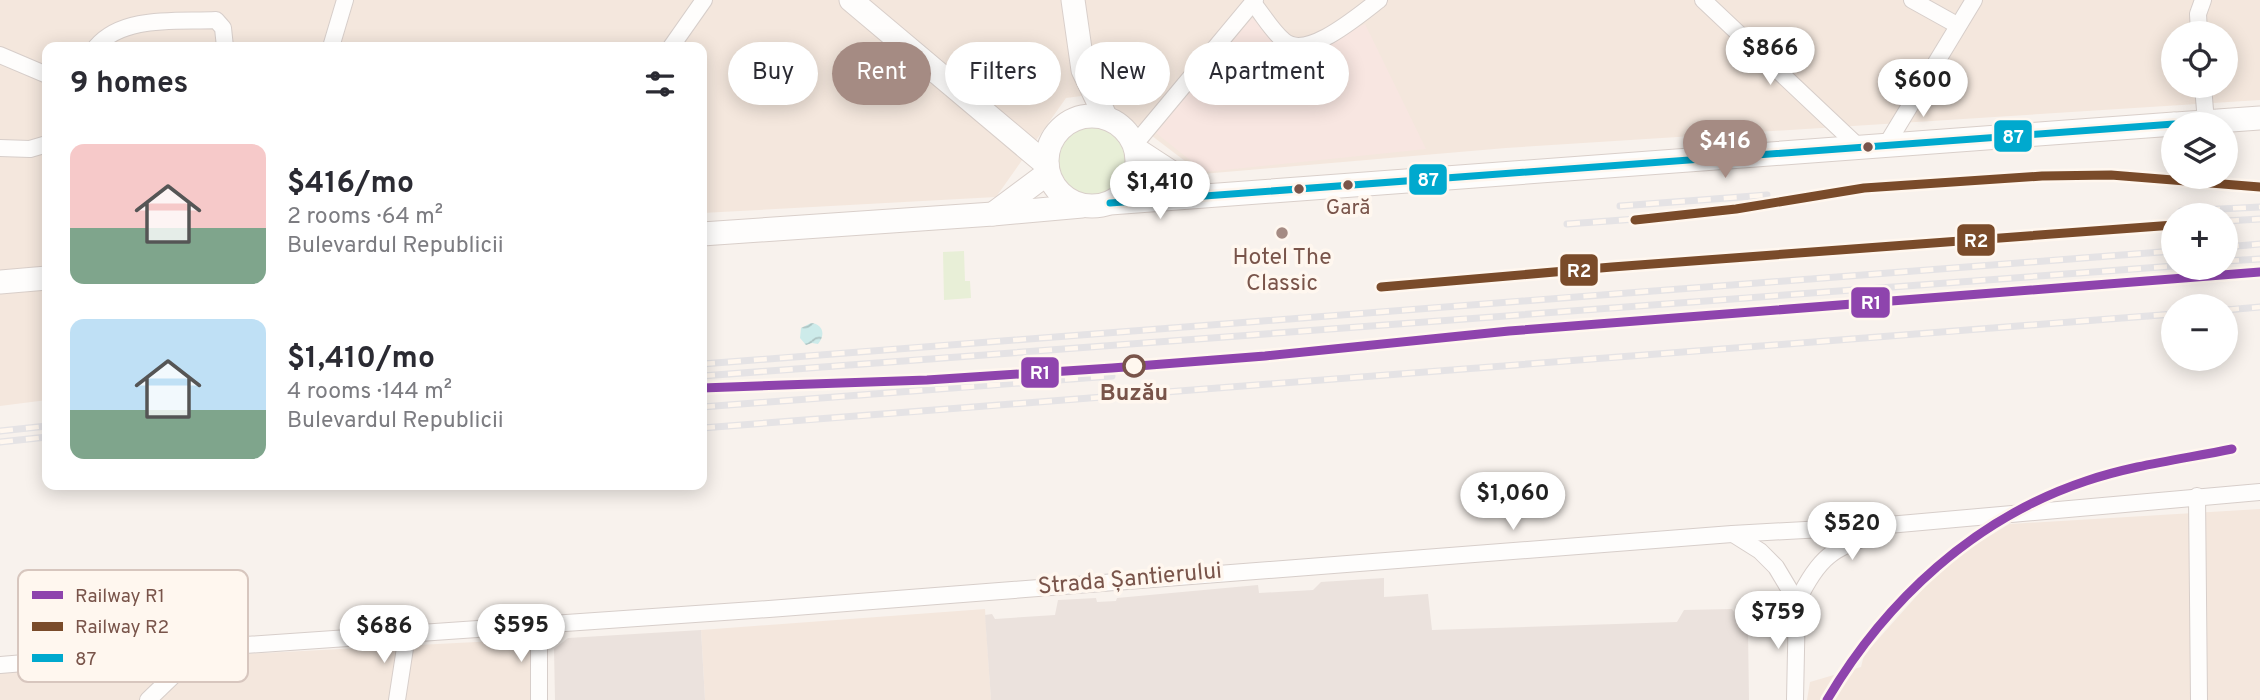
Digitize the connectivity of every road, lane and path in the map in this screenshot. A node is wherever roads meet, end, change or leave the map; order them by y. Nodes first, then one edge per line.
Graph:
1 (345, 0) edge
2 (704, 0) edge
3 (851, 0) edge
4 (1073, 0) edge
5 (1380, 0) edge
6 (1703, 0) edge
7 (1912, 0) edge
8 (1974, 0) edge
9 (2203, 0) edge
10 (1254, 1) edge
11 (2198, 21) edge
12 (1957, 25) junction
13 (100, 42) edge
14 (224, 42) edge
15 (336, 42) edge
16 (675, 42) edge
17 (1079, 42) edge
18 (0, 55) edge
19 (42, 73) edge
20 (1077, 105) edge
21 (1100, 105) edge
22 (1106, 118) junction
23 (2260, 118) edge
24 (1074, 120) junction
25 (2238, 120) edge
26 (2161, 125) edge
27 (42, 145) edge
28 (1136, 147) junction
29 (1885, 147) junction
30 (0, 148) edge
31 (1861, 149) junction
32 (1048, 169) junction
33 (1206, 195) junction
34 (1110, 203) junction
35 (1082, 206) junction
36 (993, 214) junction
37 (707, 234) edge
38 (42, 278) edge
39 (0, 282) edge
40 (2260, 492) edge
41 (2197, 496) junction
42 (1904, 523) junction
43 (1732, 534) junction
44 (1797, 602) junction
45 (539, 627) junction
46 (407, 635) junction
47 (248, 645) edge
48 (18, 663) edge
49 (0, 665) edge
50 (167, 682) edge
51 (148, 700) edge
52 (397, 700) edge
53 (539, 700) edge
54 (1795, 700) edge
55 (2199, 700) edge

1 - 15 street
2 - 16 street
3 - 32 main road
4 - 17 main road
5 - 10 street
6 - 31 street
7 - 12 street
8 - 12 street
9 - 11 street
10 - 28 street
12 - 29 street
13 - 14 street
18 - 19 street
20 - 24 main road
21 - 22 main road
22 - 24 main road
22 - 28 main road
23 - 25 main road
24 - 32 main road
26 - 29 main road
27 - 30 street
28 - 33 main road
28 - 34 main road
29 - 31 main road
31 - 33 main road
32 - 35 main road
32 - 36 main road
33 - 34 main road
34 - 35 main road
35 - 36 main road
36 - 37 main road
38 - 39 main road
40 - 41 street, Strada Șantierului
41 - 42 street, Strada Șantierului
41 - 55 street
42 - 43 street, Strada Șantierului
42 - 44 street
43 - 44 street
43 - 45 street, Strada Șantierului
44 - 54 street
45 - 46 street, Strada Șantierului
45 - 53 street
46 - 47 street, Strada Șantierului
46 - 52 street
48 - 49 street, Strada Șantierului
50 - 51 street

